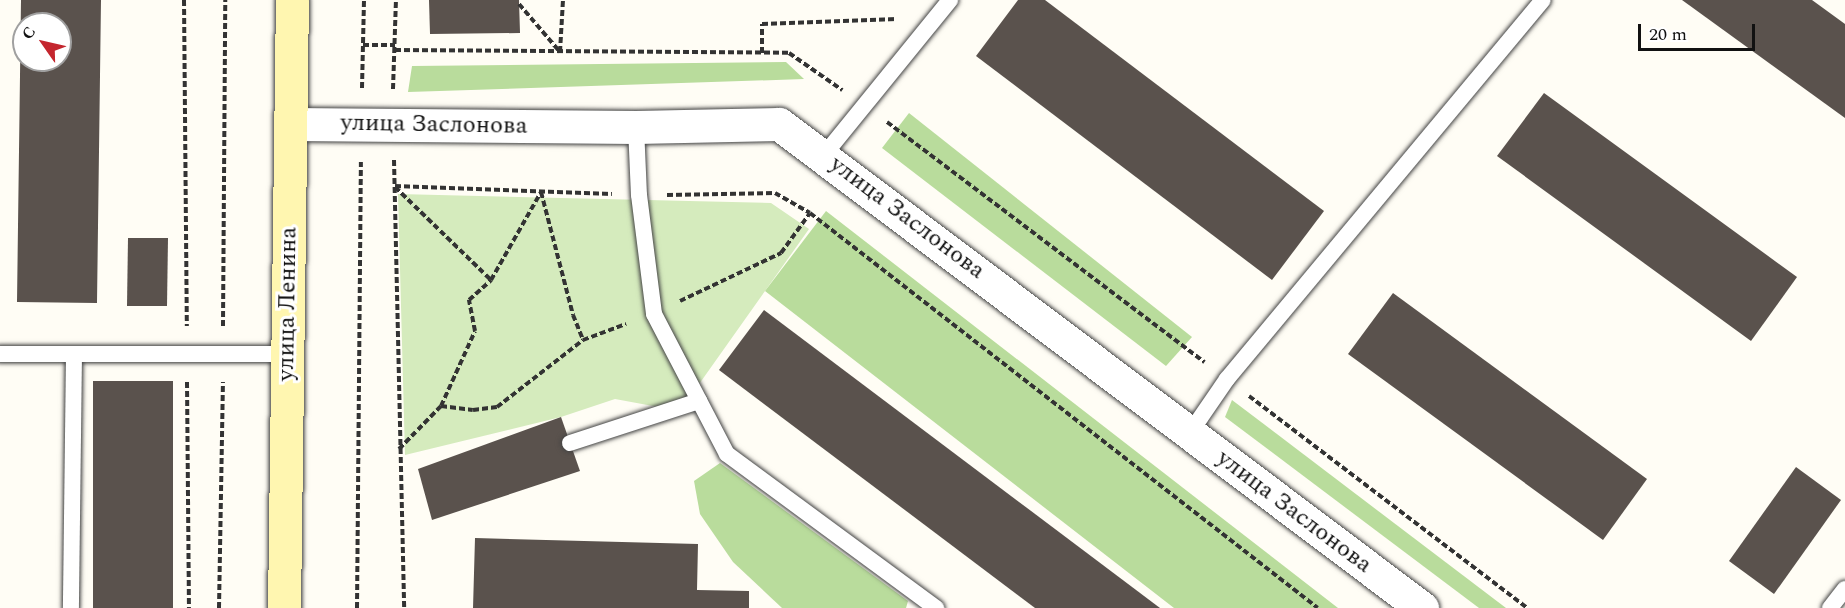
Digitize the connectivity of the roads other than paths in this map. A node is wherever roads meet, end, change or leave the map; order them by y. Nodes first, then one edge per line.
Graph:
1 (292, 0) edge
2 (950, 0) edge
3 (1543, 0) edge
4 (292, 124) junction
5 (636, 127) junction
6 (824, 155) junction
7 (0, 354) edge
8 (74, 354) junction
9 (286, 354) junction
10 (699, 401) junction
11 (1190, 433) junction
12 (570, 443) dead end
13 (1845, 589) edge
14 (71, 608) edge
15 (284, 608) edge
16 (936, 608) edge
17 (1422, 608) edge
18 (1830, 608) edge

1 - 4 main road, улица Ленина
2 - 6 lane
3 - 11 lane
4 - 5 street, улица Заслонова
4 - 9 main road, улица Ленина
5 - 6 street, улица Заслонова
5 - 10 lane
6 - 11 street, улица Заслонова
7 - 8 lane
8 - 9 lane
8 - 14 lane
9 - 15 main road, улица Ленина
10 - 12 lane
10 - 16 lane
11 - 17 street, улица Заслонова
13 - 18 lane

